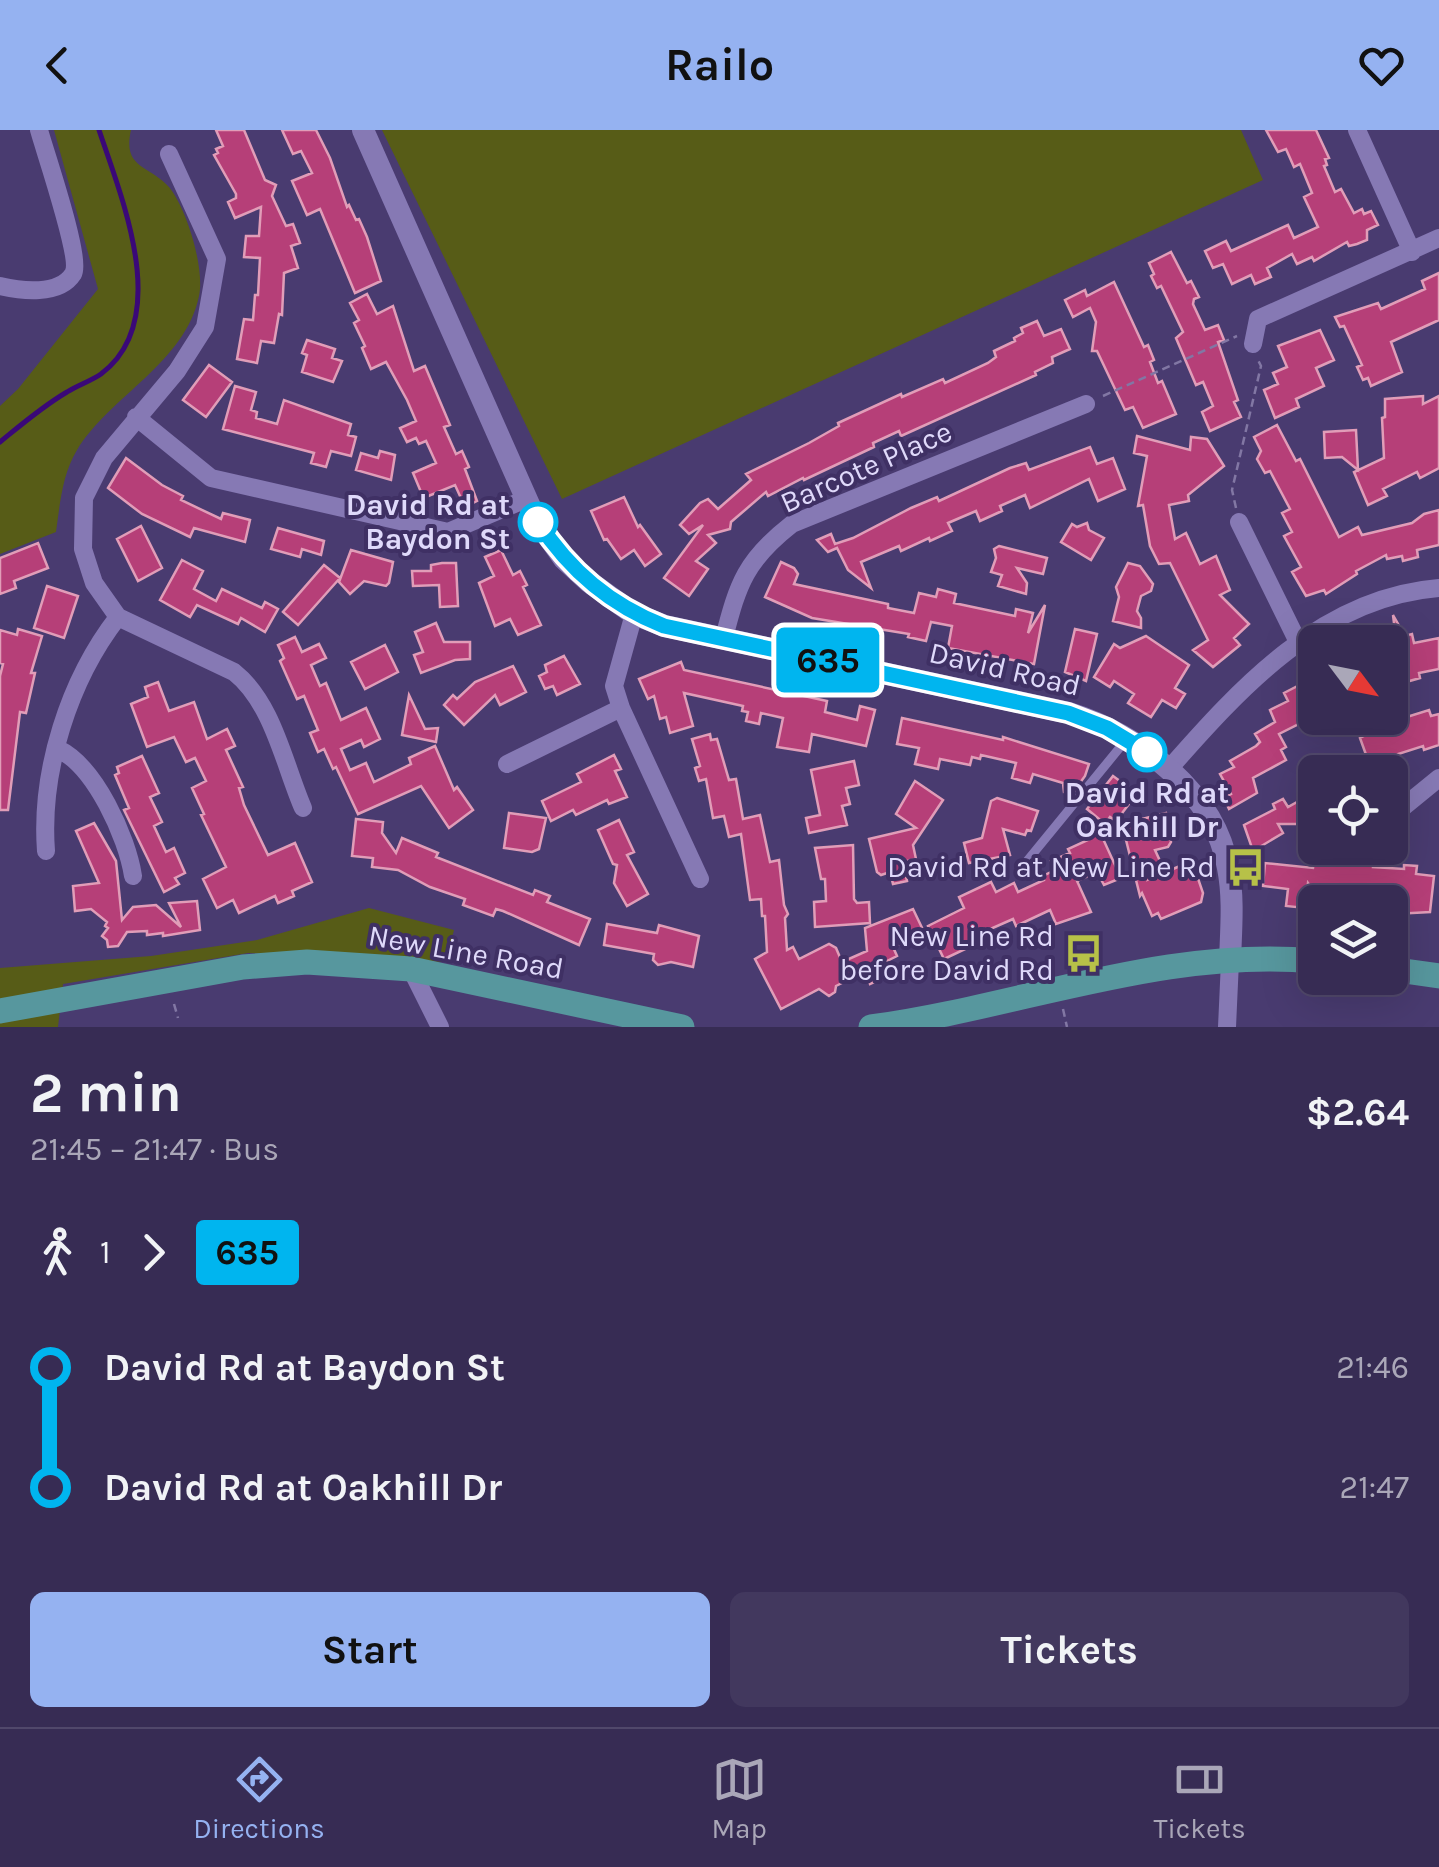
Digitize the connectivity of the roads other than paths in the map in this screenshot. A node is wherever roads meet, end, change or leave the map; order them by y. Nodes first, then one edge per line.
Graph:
1 (39, 130) edge
2 (363, 130) edge
3 (1357, 130) edge
4 (169, 154) dead end
5 (1439, 238) edge
6 (1412, 252) junction
7 (0, 286) edge
8 (1252, 326) road end
9 (1086, 404) road end
10 (136, 418) junction
11 (526, 499) junction
12 (1239, 522) road end
13 (1439, 588) edge
14 (634, 614) junction
15 (118, 618) junction
16 (1331, 625) edge
17 (724, 638) junction
18 (1298, 642) joint
19 (620, 708) junction
20 (1128, 738) junction
21 (58, 749) junction
22 (507, 764) dead end
23 (1168, 770) junction
24 (1439, 778) edge
25 (1408, 803) edge
26 (303, 808) dead end
27 (46, 851) dead end
28 (1028, 861) dead end
29 (133, 876) dead end
30 (700, 880) dead end
31 (1230, 960) junction
32 (1298, 960) edge
33 (411, 969) junction
34 (1408, 972) edge
35 (1439, 976) edge
36 (0, 1011) edge
37 (440, 1027) edge
38 (682, 1027) edge
39 (871, 1027) edge
40 (1227, 1027) edge

1 - 7 street
2 - 11 street, David Road
3 - 6 street
4 - 10 street
5 - 6 street
6 - 8 street
9 - 17 street, Barcote Place
10 - 11 street
10 - 15 street
11 - 14 street, David Road
12 - 18 street
13 - 16 street
14 - 17 street, David Road
14 - 19 street
15 - 21 street
15 - 26 street
17 - 20 street, David Road
18 - 23 street
19 - 22 street
19 - 30 street
20 - 23 street, David Road
20 - 28 lane
21 - 27 street
21 - 29 street
23 - 31 street, David Road
24 - 25 street
31 - 32 main road
31 - 39 main road
31 - 40 street
33 - 36 main road, New Line Road
33 - 37 street
33 - 38 main road, New Line Road
34 - 35 main road

